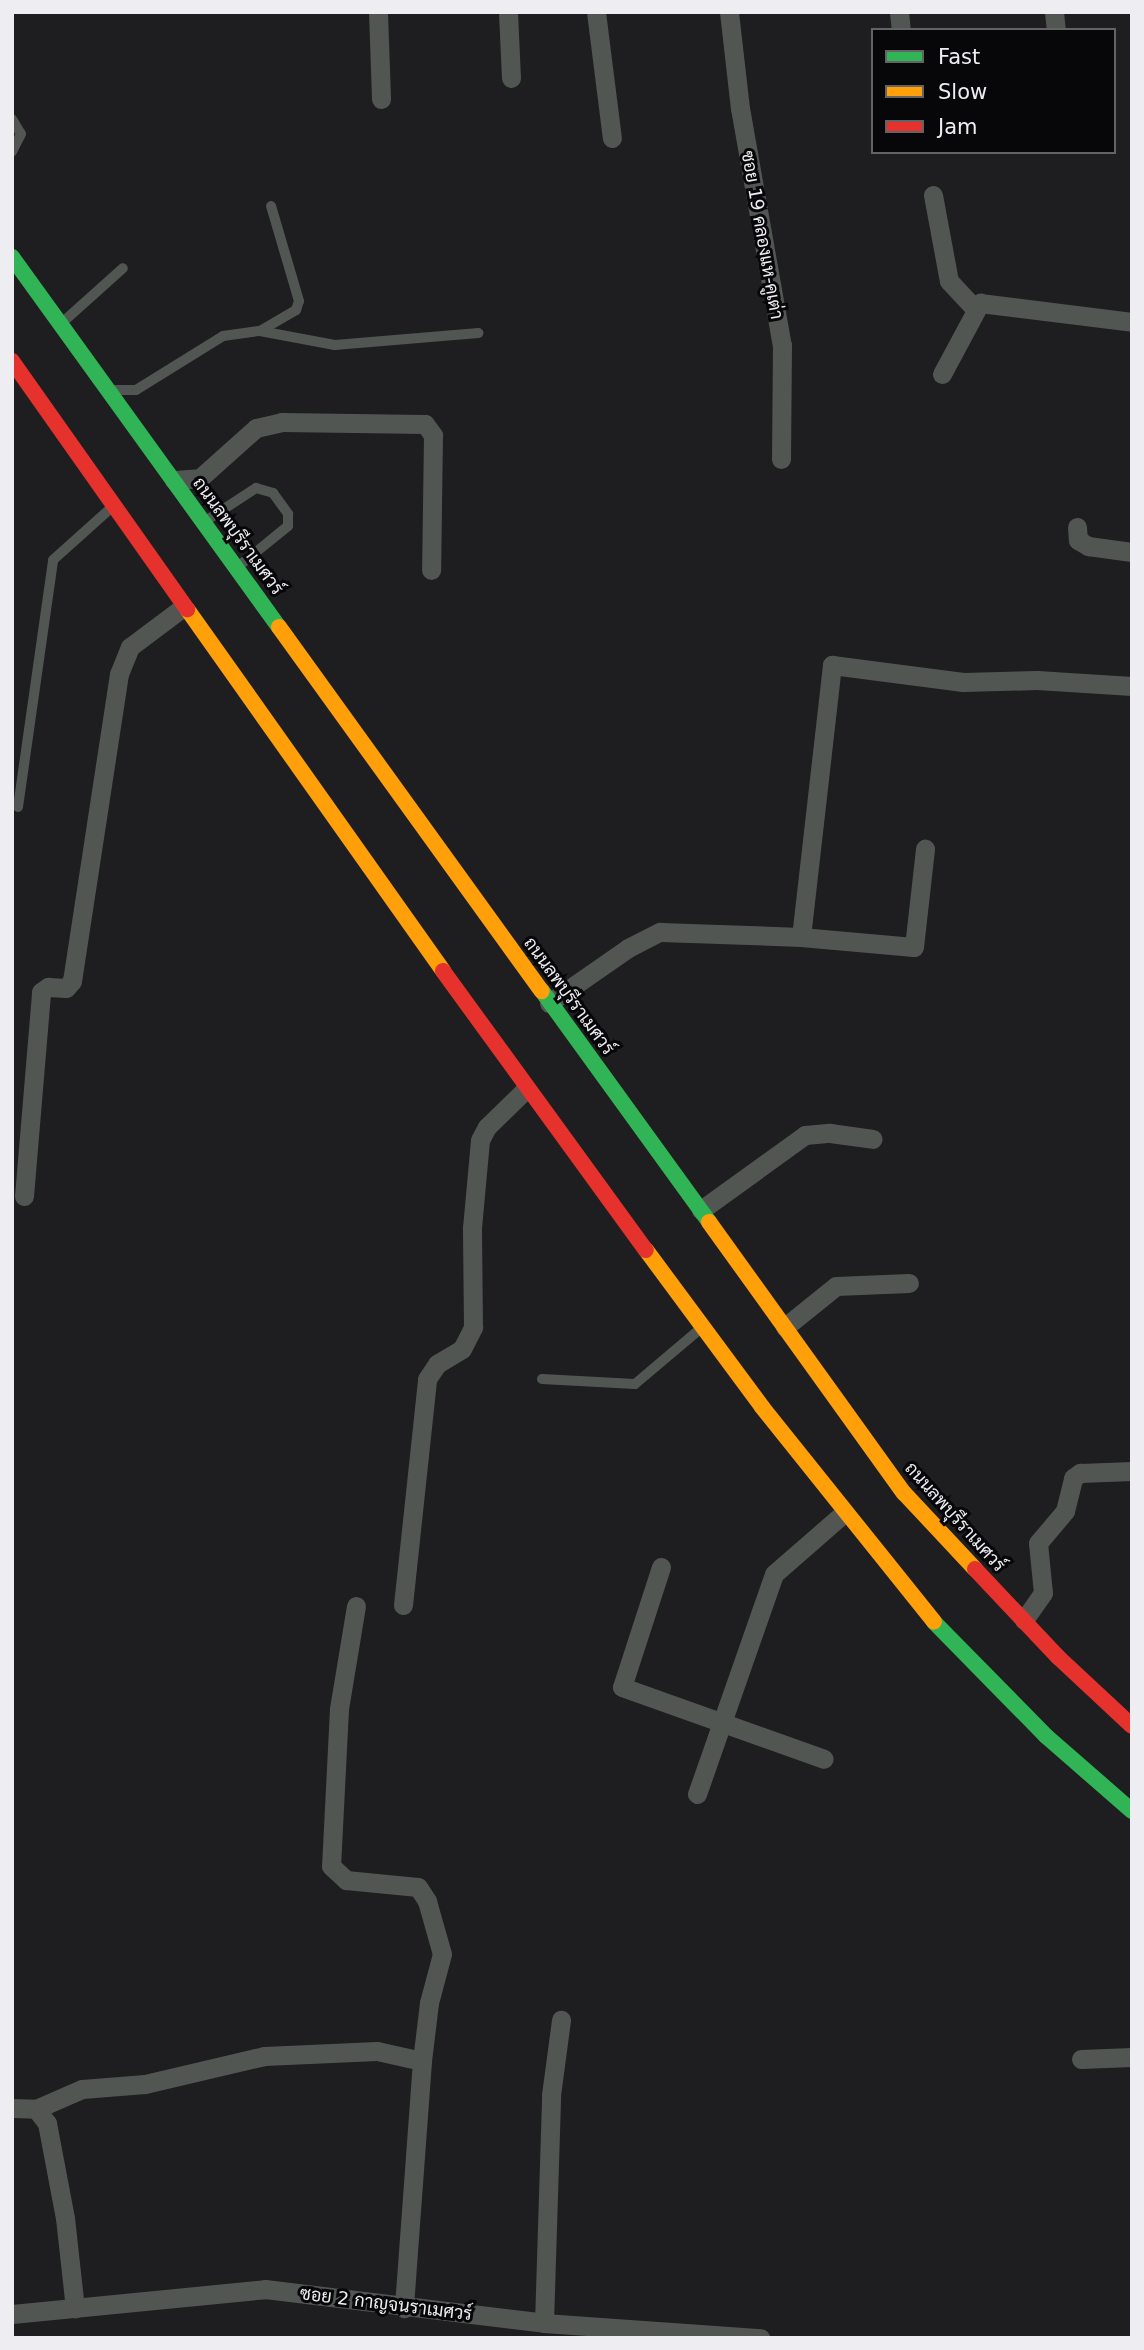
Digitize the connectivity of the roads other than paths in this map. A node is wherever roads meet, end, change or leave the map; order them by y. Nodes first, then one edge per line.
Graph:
1 (378, 12) edge
2 (508, 12) edge
3 (596, 12) edge
4 (729, 12) edge
5 (511, 78) dead end
6 (381, 99) dead end
7 (12, 119) edge
8 (612, 138) dead end
9 (12, 152) edge
10 (933, 195) dead end
11 (271, 206) dead end
12 (12, 257) edge
13 (123, 268) dead end
14 (974, 308) junction
15 (1132, 323) edge
16 (61, 324) junction
17 (260, 331) junction
18 (478, 333) dead end
19 (12, 361) edge
20 (942, 373) dead end
21 (110, 390) junction
22 (781, 459) dead end
23 (174, 480) junction
24 (112, 506) junction
25 (204, 522) junction
26 (1077, 527) dead end
27 (1132, 552) edge
28 (237, 568) junction
29 (431, 570) dead end
30 (182, 608) junction
31 (1132, 686) edge
32 (18, 807) dead end
33 (925, 849) dead end
34 (801, 937) junction
35 (549, 1003) junction
36 (526, 1089) junction
37 (873, 1139) dead end
38 (24, 1196) dead end
39 (701, 1210) junction
40 (909, 1283) dead end
41 (703, 1326) junction
42 (785, 1327) junction
43 (542, 1379) dead end
44 (1132, 1471) edge
45 (844, 1513) junction
46 (661, 1567) dead end
47 (403, 1605) dead end
48 (356, 1606) dead end
49 (1024, 1620) junction
50 (721, 1723) junction
51 (1132, 1726) edge
52 (824, 1759) dead end
53 (697, 1794) dead end
54 (1132, 1811) edge
55 (561, 2020) dead end
56 (1132, 2057) edge
57 (1081, 2059) dead end
58 (422, 2061) junction
59 (12, 2108) edge
60 (36, 2109) junction
61 (75, 2308) junction
62 (404, 2308) junction
63 (12, 2314) edge
64 (544, 2323) junction
65 (760, 2338) edge

1 - 6 street
2 - 5 street
3 - 8 street
4 - 22 street, ซอย 19 คลองแห-คูเต่า
7 - 9 lane
10 - 14 street
11 - 17 lane
12 - 16 main road, ถนนลพบุรีราเมศวร์
13 - 16 lane
14 - 15 street
14 - 20 street
16 - 21 main road, ถนนลพบุรีราเมศวร์
17 - 18 lane
17 - 21 lane
19 - 24 main road
21 - 23 main road, ถนนลพบุรีราเมศวร์
23 - 25 main road, ถนนลพบุรีราเมศวร์
23 - 29 street
24 - 30 main road
24 - 32 lane
25 - 28 main road, ถนนลพบุรีราเมศวร์
25 - 28 lane
26 - 27 street
28 - 35 main road, ถนนลพบุรีราเมศวร์
30 - 36 main road
30 - 38 street
31 - 34 street
33 - 34 street
34 - 35 street
35 - 39 main road, ถนนลพบุรีราเมศวร์
36 - 41 main road
36 - 47 street
37 - 39 street
39 - 42 main road, ถนนลพบุรีราเมศวร์
40 - 42 street
41 - 43 lane
41 - 45 main road
42 - 49 main road, ถนนลพบุรีราเมศวร์
44 - 49 street
45 - 50 street
45 - 54 main road
46 - 50 street
48 - 58 street
49 - 51 main road, ถนนลพบุรีราเมศวร์
50 - 52 street
50 - 53 street
55 - 64 street
56 - 57 street
58 - 60 street
58 - 62 street
59 - 60 street
60 - 61 street
61 - 62 street, ซอย 2 กาญจนราเมศวร์
61 - 63 street, ซอย 2 กาญจนราเมศวร์
62 - 64 street, ซอย 2 กาญจนราเมศวร์
64 - 65 street, ซอย 2 กาญจนราเมศวร์

